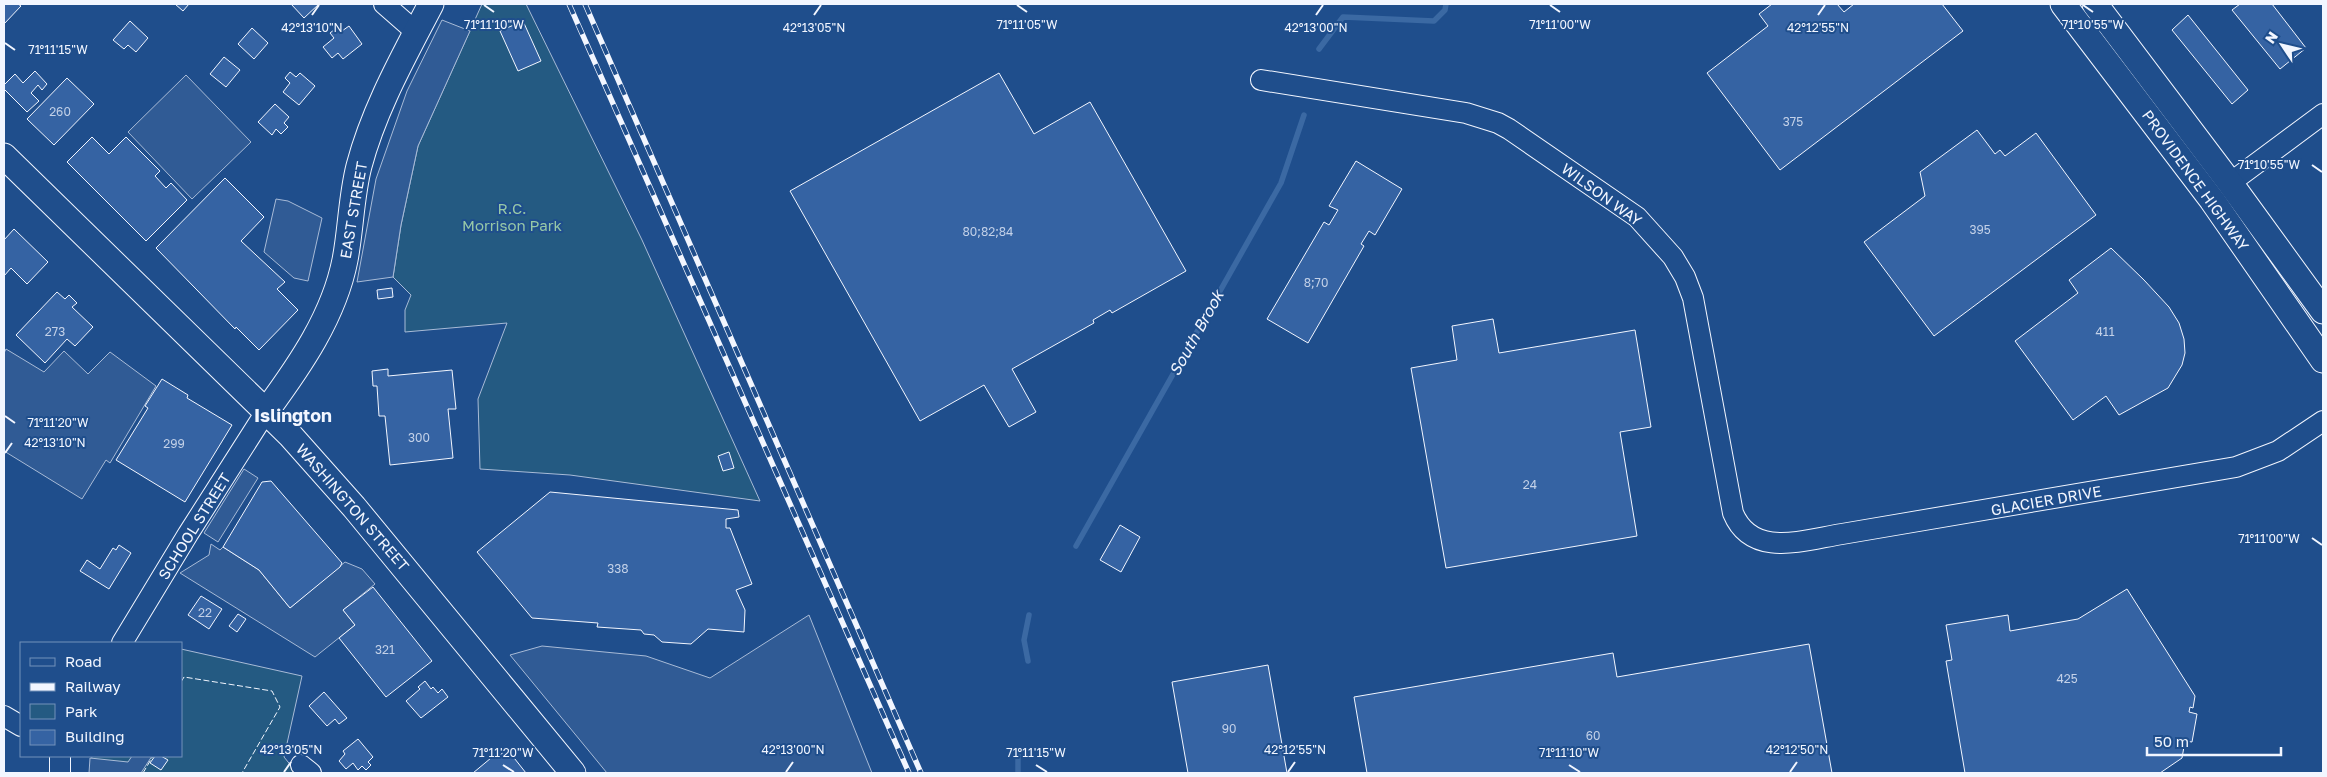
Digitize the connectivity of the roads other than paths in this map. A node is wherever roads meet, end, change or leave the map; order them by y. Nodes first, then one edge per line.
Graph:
1 (384, 4) edge
2 (431, 4) edge
3 (2064, 4) edge
4 (2095, 4) edge
5 (416, 32) junction
6 (1261, 80) dead end
7 (2323, 114) edge
8 (4, 156) edge
9 (2230, 183) junction
10 (2323, 311) edge
11 (2323, 360) edge
12 (267, 410) junction
13 (2323, 421) edge
14 (1758, 540) joint
15 (123, 642) edge
16 (4, 716) edge
17 (20, 725) edge
18 (60, 757) edge
19 (60, 773) edge
20 (573, 773) edge

1 - 5 street
2 - 5 main road, EAST STREET
3 - 11 main road, PROVIDENCE HIGHWAY
4 - 9 main road, PROVIDENCE HIGHWAY
5 - 12 main road, EAST STREET
6 - 14 street, WILSON WAY
7 - 9 street
8 - 12 main road, WASHINGTON STREET
9 - 10 main road, PROVIDENCE HIGHWAY
12 - 15 street, SCHOOL STREET
12 - 20 main road, WASHINGTON STREET
13 - 14 street, GLACIER DRIVE
16 - 17 street
18 - 19 street

